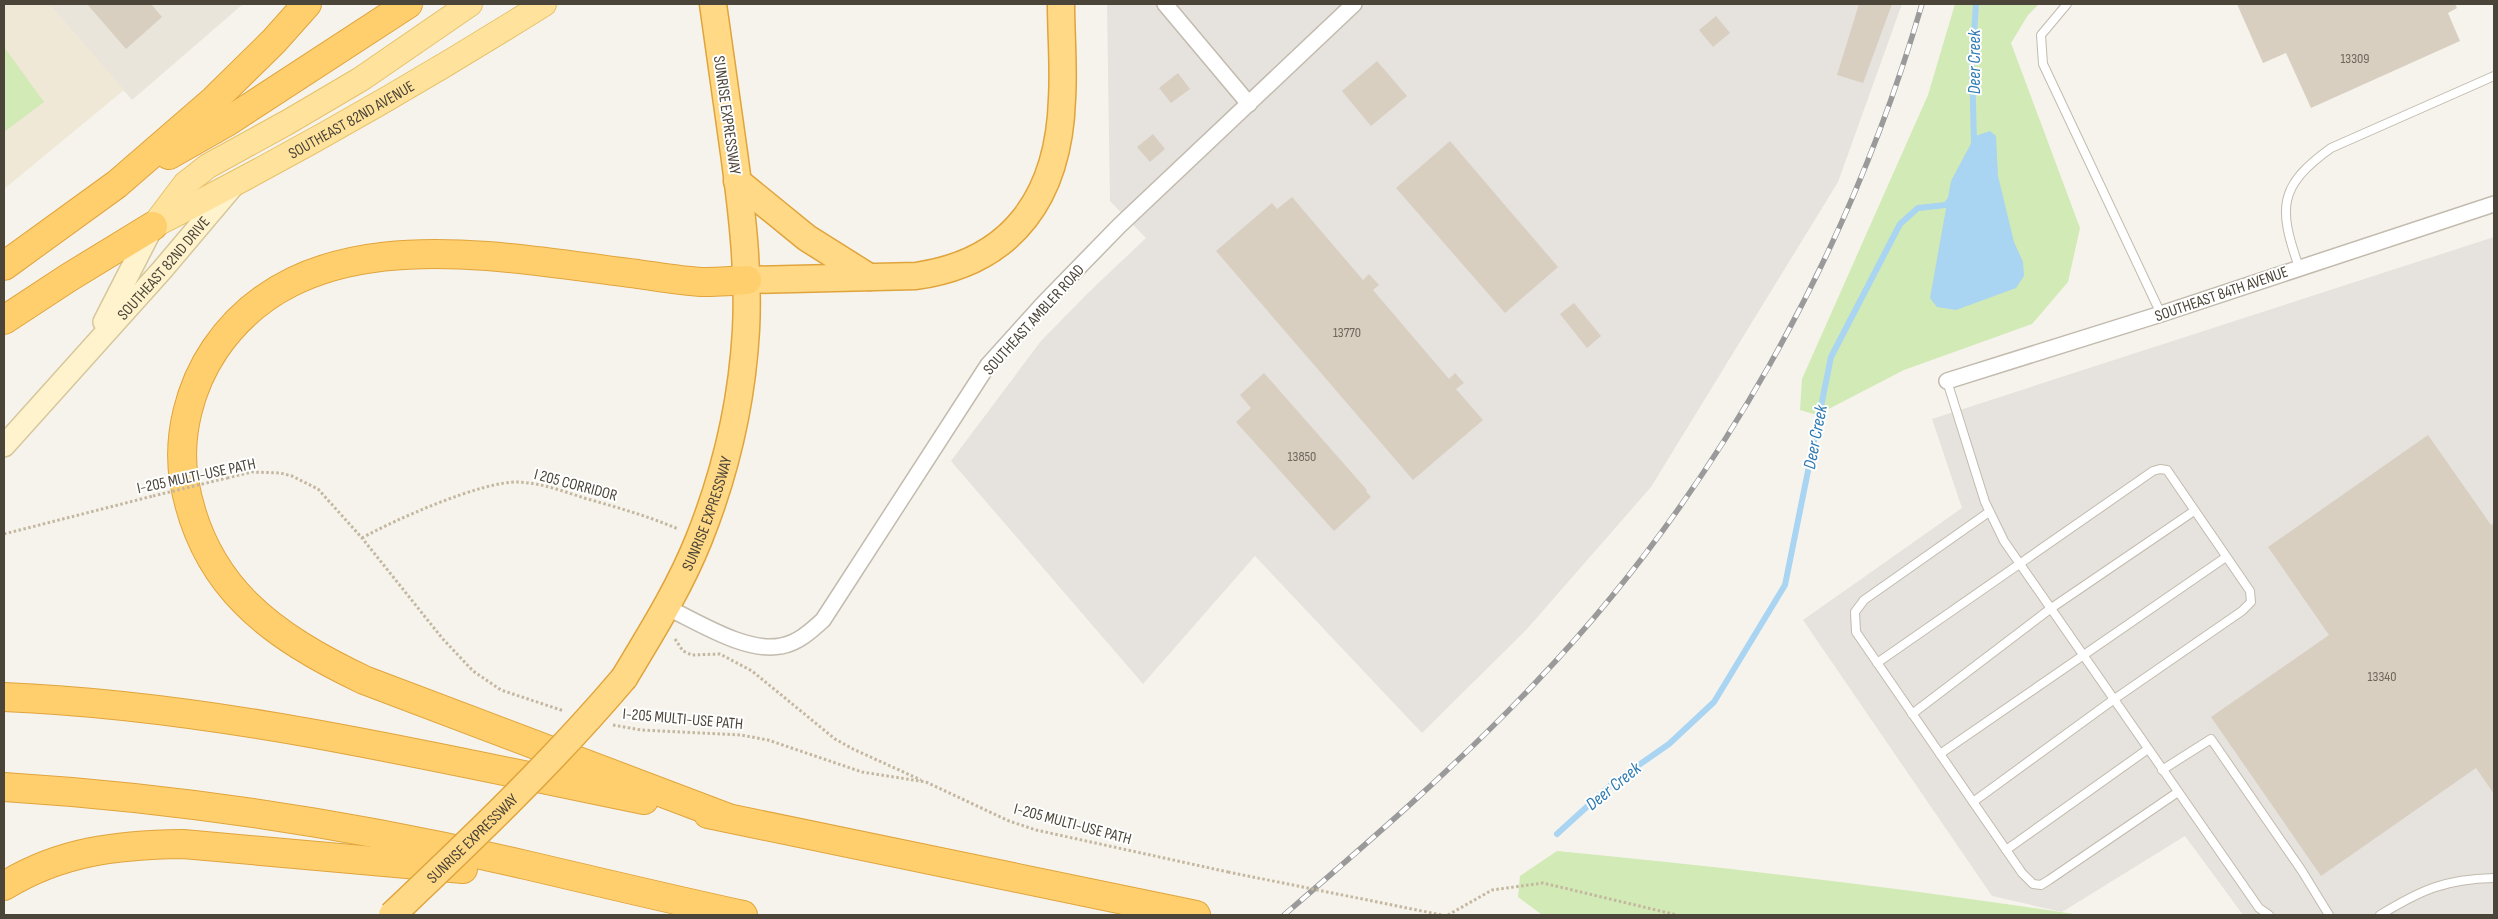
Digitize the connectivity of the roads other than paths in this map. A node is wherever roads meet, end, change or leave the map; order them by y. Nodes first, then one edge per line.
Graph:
1 (307, 4) edge
2 (408, 4) edge
3 (470, 4) edge
4 (544, 4) edge
5 (714, 4) edge
6 (1042, 4) edge
7 (1062, 4) edge
8 (1165, 4) edge
9 (1354, 4) edge
10 (2067, 4) edge
11 (1061, 52) junction
12 (2494, 76) edge
13 (1249, 104) junction
14 (737, 181) junction
15 (117, 184) junction
16 (233, 186) junction
17 (2494, 204) edge
18 (154, 226) junction
19 (4, 266) edge
20 (2298, 267) junction
21 (869, 277) junction
22 (747, 280) junction
23 (2162, 314) junction
24 (4, 320) edge
25 (92, 347) junction
26 (1947, 381) joint
27 (4, 446) edge
28 (2194, 511) junction
29 (1989, 512) junction
30 (2226, 557) junction
31 (2019, 563) junction
32 (668, 608) junction
33 (2050, 609) junction
34 (2083, 656) junction
35 (1877, 663) junction
36 (4, 697) edge
37 (2113, 700) junction
38 (1912, 714) junction
39 (2148, 749) junction
40 (1940, 754) junction
41 (2162, 770) junction
42 (4, 787) edge
43 (2178, 792) junction
44 (1973, 802) junction
45 (726, 817) junction
46 (2006, 850) junction
47 (2494, 878) edge
48 (586, 881) junction
49 (4, 886) edge
50 (1188, 914) edge
51 (392, 915) edge
52 (743, 915) edge
53 (2269, 915) edge
54 (2328, 915) edge
55 (2380, 915) edge

1 - 15 highway
2 - 15 highway
3 - 18 main road
4 - 16 main road, SOUTHEAST 82ND AVENUE
5 - 14 highway, SUNRISE EXPRESSWAY
6 - 11 highway
7 - 11 highway
8 - 13 street
9 - 13 street, SOUTHEAST AMBLER ROAD
10 - 23 lane
11 - 21 highway
12 - 20 lane
13 - 32 street, SOUTHEAST AMBLER ROAD
14 - 21 highway
14 - 22 highway, SUNRISE EXPRESSWAY
15 - 19 highway
16 - 18 main road, SOUTHEAST 82ND AVENUE
16 - 25 main road, SOUTHEAST 82ND DRIVE
17 - 20 street, SOUTHEAST 84TH AVENUE
18 - 24 highway
18 - 25 main road, SOUTHEAST 82ND DRIVE
20 - 23 street, SOUTHEAST 84TH AVENUE
21 - 22 highway
22 - 32 highway, SUNRISE EXPRESSWAY
22 - 45 highway
23 - 26 street, SOUTHEAST 84TH AVENUE
25 - 27 main road, SOUTHEAST 82ND DRIVE
26 - 29 lane
28 - 30 lane
28 - 31 lane
28 - 33 lane
29 - 31 lane
29 - 35 lane
30 - 34 lane
30 - 37 lane
31 - 33 lane
31 - 35 lane
32 - 51 highway, SUNRISE EXPRESSWAY, bridge
33 - 34 lane
33 - 38 lane
34 - 37 lane
34 - 40 lane
35 - 38 lane
36 - 45 highway
37 - 39 lane
37 - 44 lane
38 - 40 lane
39 - 41 lane
39 - 46 lane
40 - 44 lane
41 - 43 lane
41 - 54 lane
42 - 48 highway
43 - 46 lane
43 - 53 lane
44 - 46 lane
45 - 50 highway
47 - 55 lane
48 - 49 highway
48 - 52 highway

